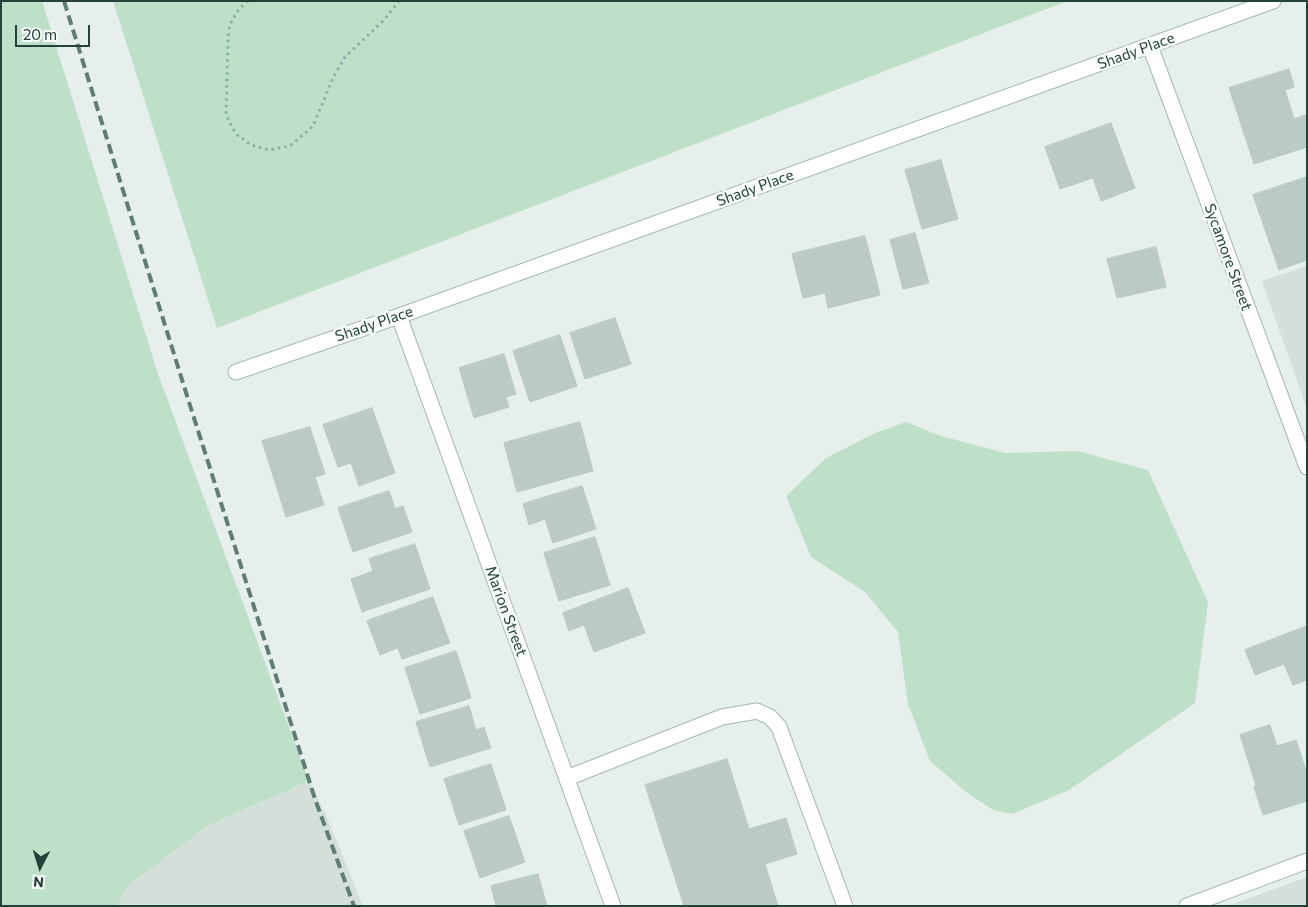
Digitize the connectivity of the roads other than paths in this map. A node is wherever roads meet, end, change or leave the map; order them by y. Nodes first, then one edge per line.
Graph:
1 (1274, 1) edge
2 (1150, 46) junction
3 (399, 316) junction
4 (236, 372) dead end
5 (1307, 467) edge
6 (567, 778) junction
7 (1307, 862) edge
8 (613, 906) edge
9 (845, 906) edge
10 (1186, 906) edge

1 - 2 street, Shady Place
2 - 3 street, Shady Place
2 - 5 street, Sycamore Street
3 - 4 street, Shady Place
3 - 6 street, Marion Street
6 - 8 street, Marion Street
6 - 9 street
7 - 10 street

